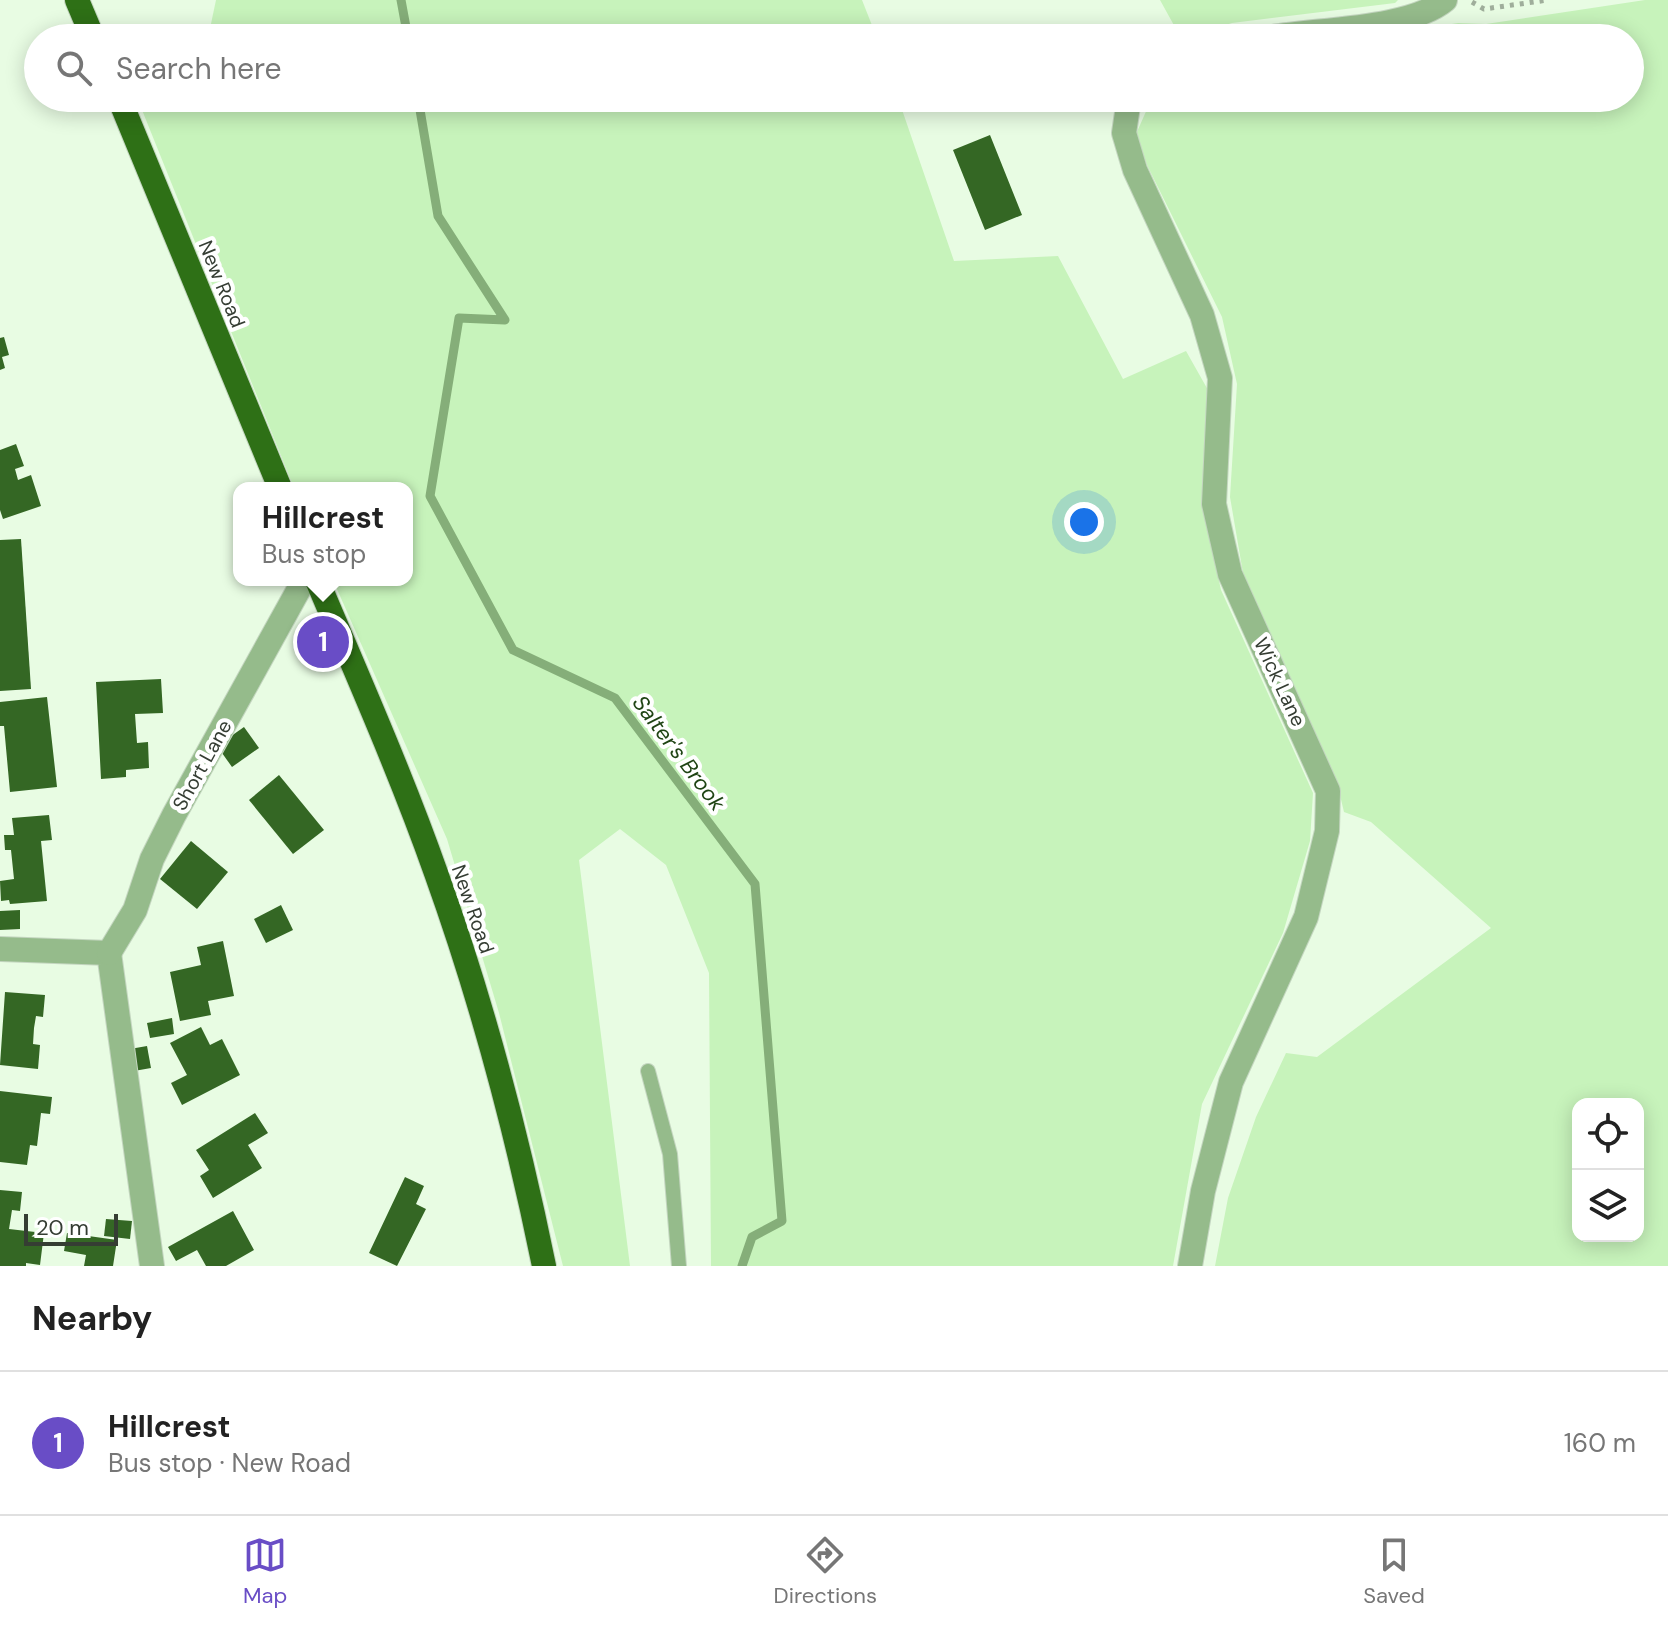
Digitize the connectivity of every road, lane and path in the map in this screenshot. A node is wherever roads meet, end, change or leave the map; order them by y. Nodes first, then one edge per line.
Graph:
1 (77, 0) edge
2 (1445, 0) edge
3 (1468, 0) edge
4 (1548, 0) edge
5 (87, 24) edge
6 (1362, 24) edge
7 (125, 112) edge
8 (1127, 112) edge
9 (278, 482) edge
10 (301, 586) edge
11 (320, 586) edge
12 (0, 949) edge
13 (109, 953) junction
14 (648, 1071) dead end
15 (152, 1266) edge
16 (544, 1266) edge
17 (679, 1266) edge
18 (1190, 1266) edge

1 - 5 highway
2 - 6 street
3 - 4 path
7 - 9 highway, New Road
8 - 18 street, Wick Lane
10 - 13 street, Short Lane
11 - 16 highway, New Road
12 - 13 street
13 - 15 street
14 - 17 lane

